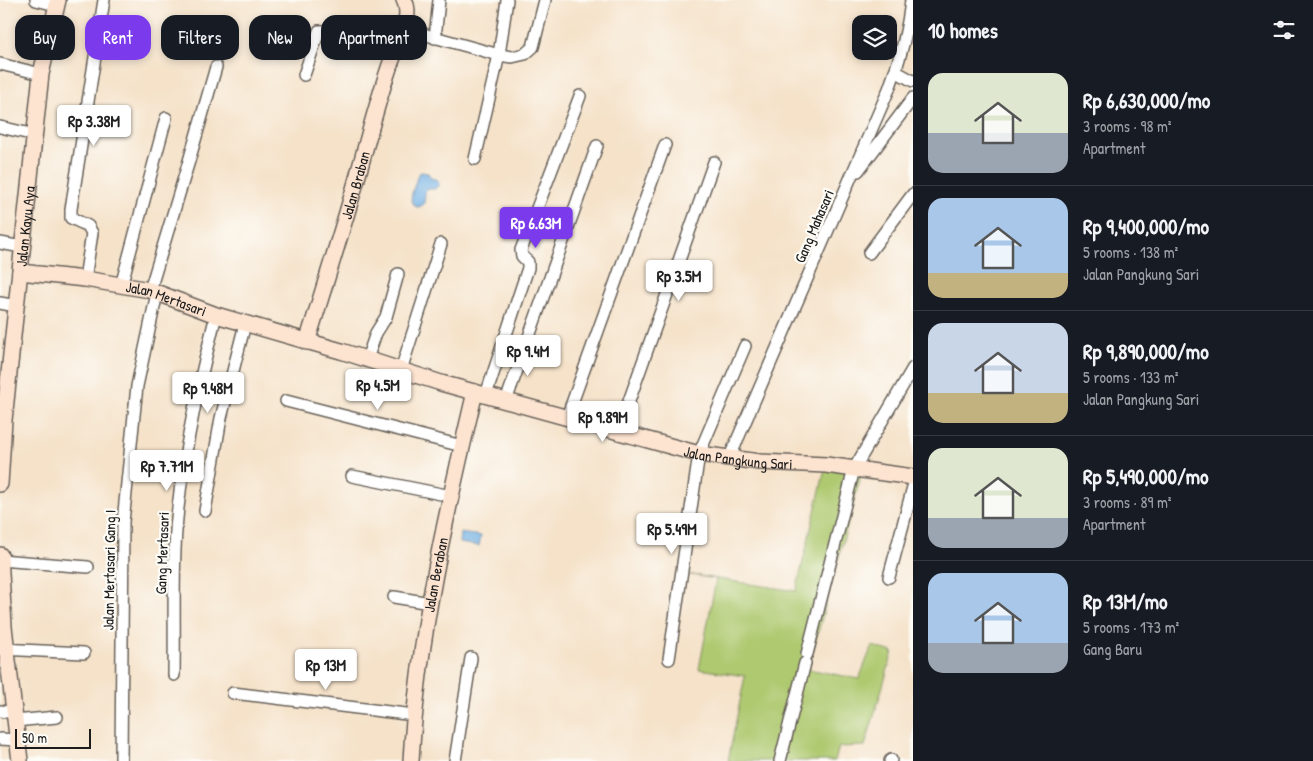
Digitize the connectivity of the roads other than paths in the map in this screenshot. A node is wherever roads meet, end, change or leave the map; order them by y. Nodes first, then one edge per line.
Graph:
1 (36, 0) edge
2 (104, 0) edge
3 (404, 0) edge
4 (439, 0) edge
5 (507, 0) edge
6 (545, 0) edge
7 (912, 0) edge
8 (57, 2) edge
9 (405, 15) edge
10 (321, 31) edge
11 (427, 37) edge
12 (435, 38) junction
13 (499, 55) junction
14 (393, 60) edge
15 (0, 64) edge
16 (216, 67) dead end
17 (895, 71) junction
18 (41, 74) junction
19 (304, 75) dead end
20 (913, 81) edge
21 (580, 96) dead end
22 (913, 98) edge
23 (166, 118) dead end
24 (0, 127) edge
25 (35, 135) junction
26 (665, 145) dead end
27 (597, 146) dead end
28 (475, 159) dead end
29 (714, 162) dead end
30 (849, 182) junction
31 (913, 194) edge
32 (0, 243) edge
33 (441, 244) dead end
34 (22, 246) junction
35 (869, 253) dead end
36 (20, 272) junction
37 (398, 274) dead end
38 (84, 279) junction
39 (121, 286) junction
40 (153, 292) junction
41 (0, 304) edge
42 (16, 306) junction
43 (216, 315) junction
44 (245, 324) junction
45 (307, 342) junction
46 (745, 346) dead end
47 (367, 359) junction
48 (913, 368) edge
49 (401, 370) junction
50 (480, 394) junction
51 (506, 401) junction
52 (286, 402) dead end
53 (567, 417) junction
54 (2, 420) edge
55 (618, 432) junction
56 (1, 445) edge
57 (462, 446) junction
58 (699, 454) junction
59 (729, 459) junction
60 (854, 470) junction
61 (352, 476) dead end
62 (913, 477) edge
63 (0, 484) edge
64 (913, 487) edge
65 (452, 496) junction
66 (205, 511) dead end
67 (0, 556) edge
68 (0, 560) edge
69 (88, 567) dead end
70 (889, 577) dead end
71 (394, 597) dead end
72 (430, 603) junction
73 (2, 626) edge
74 (3, 650) edge
75 (84, 652) dead end
76 (471, 658) dead end
77 (669, 659) dead end
78 (174, 675) dead end
79 (6, 684) edge
80 (234, 693) dead end
81 (10, 715) edge
82 (414, 715) junction
83 (57, 717) dead end
84 (0, 739) edge
85 (17, 740) junction
86 (20, 761) edge
87 (121, 761) edge
88 (411, 761) edge
89 (455, 761) edge
90 (780, 761) edge

1 - 8 street
2 - 38 street
3 - 9 street, Jalan Braban
4 - 12 street
5 - 13 street
6 - 13 street
7 - 17 street, Gang Mahasari
8 - 18 street, Jalan Kayu Aya
10 - 19 street
11 - 12 street
12 - 13 street
13 - 28 street
14 - 45 street, Jalan Braban
15 - 18 street
16 - 40 street, Jalan Mertasari Gang I
17 - 20 street
17 - 30 street, Gang Mahasari
18 - 25 street, Jalan Kayu Aya
21 - 50 street
22 - 30 street
23 - 39 street
24 - 25 street
25 - 34 street, Jalan Kayu Aya
26 - 53 street
27 - 51 street
29 - 55 street
30 - 59 street, Gang Mahasari
31 - 35 street
32 - 34 street
33 - 49 street
34 - 36 street, Jalan Kayu Aya
36 - 38 street, Jalan Mertasari
36 - 42 street, Jalan Kayu Aya
37 - 47 street
38 - 39 street, Jalan Mertasari
39 - 40 street, Jalan Mertasari
40 - 43 street, Jalan Mertasari
40 - 87 street, Jalan Mertasari Gang I
41 - 42 street
42 - 54 street, Jalan Kayu Aya
43 - 44 street, Jalan Mertasari
43 - 78 street, Gang Mertasari
44 - 45 street, Jalan Mertasari
44 - 66 street
45 - 47 street, Jalan Pangkung Sari
46 - 58 street
47 - 49 street, Jalan Pangkung Sari
48 - 60 street
49 - 50 street, Jalan Pangkung Sari
50 - 51 street, Jalan Pangkung Sari
50 - 57 street, Jalan Beraban
51 - 53 street, Jalan Pangkung Sari
52 - 57 street
53 - 55 street, Jalan Pangkung Sari
54 - 56 street, Jalan Kayu Aya
55 - 58 street, Jalan Pangkung Sari
56 - 63 street, Jalan Kayu Aya
57 - 65 street, Jalan Beraban
58 - 59 street, Jalan Pangkung Sari
58 - 77 street
59 - 60 street, Jalan Pangkung Sari
60 - 62 street, Jalan Pangkung Sari
60 - 90 street
61 - 65 street
64 - 70 street
65 - 72 street, Jalan Beraban
67 - 68 street
68 - 69 street
68 - 73 street
71 - 72 street
72 - 82 street, Jalan Beraban
73 - 74 street
74 - 75 street
74 - 79 street
76 - 89 street
79 - 81 street
80 - 82 street
81 - 83 street
81 - 85 street
82 - 88 street, Jalan Beraban
84 - 85 street
85 - 86 street

